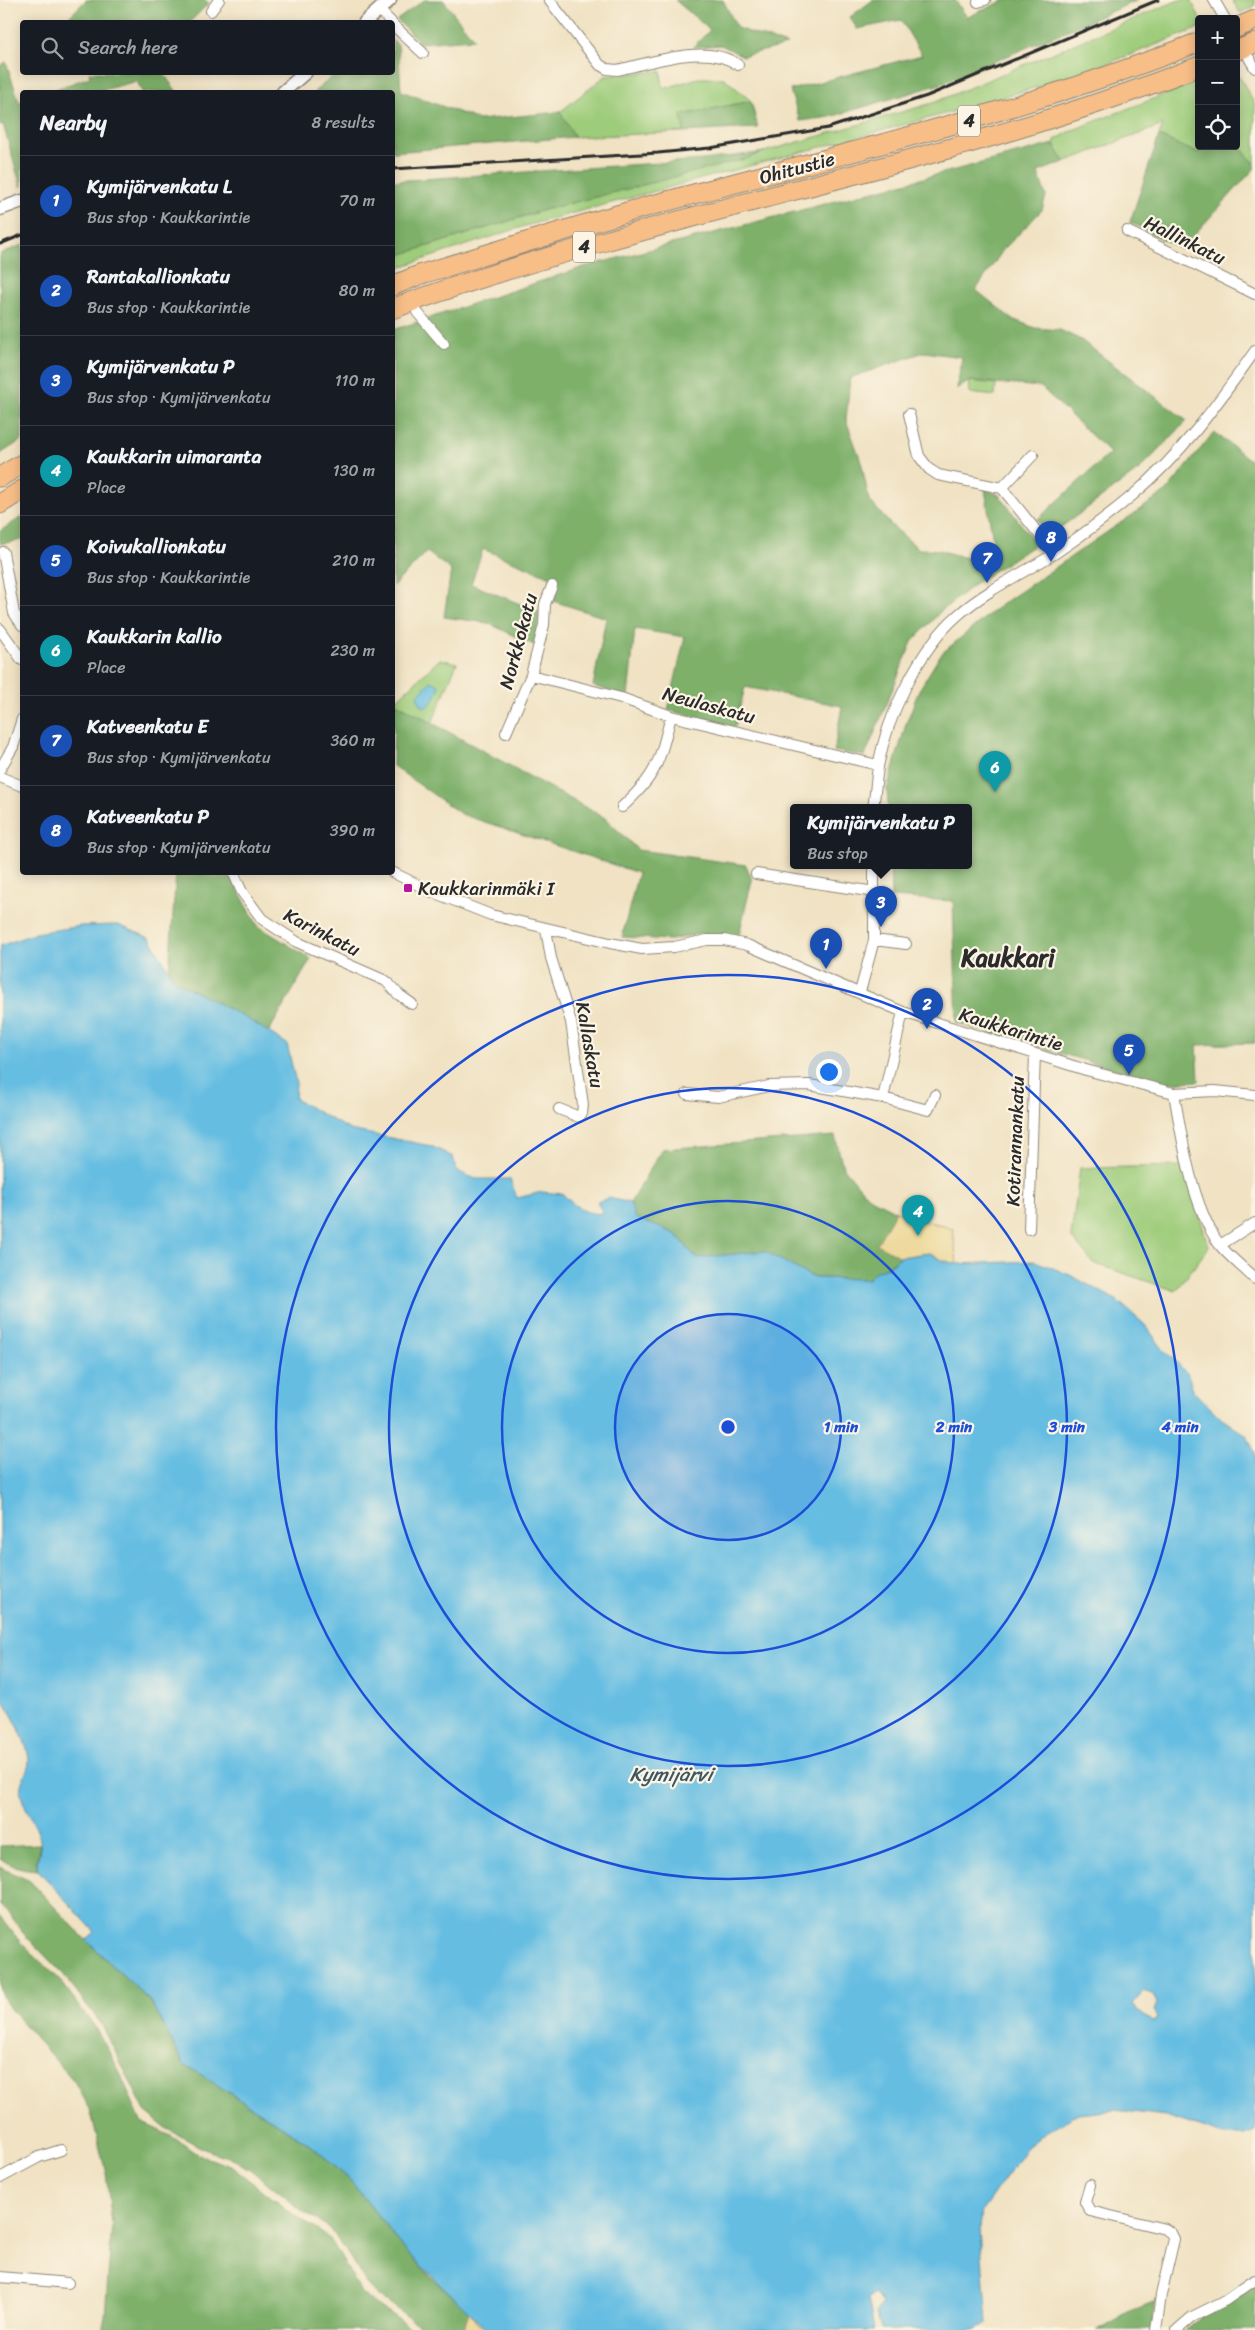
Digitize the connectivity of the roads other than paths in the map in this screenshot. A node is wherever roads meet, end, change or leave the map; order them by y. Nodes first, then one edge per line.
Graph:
1 (219, 0) edge
2 (390, 0) edge
3 (549, 0) edge
4 (1214, 0) edge
5 (379, 10) junction
6 (211, 11) dead end
7 (1223, 15) edge
8 (366, 20) edge
9 (389, 20) edge
10 (1255, 20) edge
11 (395, 26) edge
12 (1240, 26) edge
13 (1195, 43) edge
14 (1247, 51) edge
15 (423, 53) dead end
16 (738, 65) dead end
17 (1195, 67) edge
18 (1255, 68) edge
19 (303, 75) edge
20 (285, 90) edge
21 (20, 202) edge
22 (0, 209) edge
23 (1127, 231) dead end
24 (395, 285) edge
25 (1255, 294) edge
26 (395, 308) edge
27 (417, 312) dead end
28 (444, 344) dead end
29 (1255, 351) edge
30 (909, 414) dead end
31 (1033, 455) dead end
32 (20, 465) edge
33 (0, 478) edge
34 (1002, 488) junction
35 (20, 491) edge
36 (0, 504) edge
37 (3, 552) dead end
38 (1054, 553) junction
39 (552, 586) dead end
40 (20, 623) edge
41 (0, 629) edge
42 (20, 657) edge
43 (531, 675) junction
44 (671, 716) junction
45 (20, 725) edge
46 (506, 733) dead end
47 (878, 766) junction
48 (0, 769) edge
49 (0, 777) edge
50 (20, 785) edge
51 (873, 804) edge
52 (622, 807) dead end
53 (874, 869) edge
54 (395, 874) edge
55 (756, 874) dead end
56 (234, 875) edge
57 (875, 892) junction
58 (546, 929) junction
59 (874, 940) junction
60 (906, 944) dead end
61 (860, 992) junction
62 (412, 1004) dead end
63 (903, 1012) junction
64 (1035, 1054) junction
65 (1174, 1093) junction
66 (687, 1094) dead end
67 (935, 1095) dead end
68 (1255, 1095) edge
69 (883, 1098) junction
70 (560, 1109) dead end
71 (1255, 1223) edge
72 (1029, 1229) dead end
73 (1220, 1244) junction
74 (1255, 1279) edge
75 (61, 2150) dead end
76 (0, 2178) edge
77 (1090, 2185) dead end
78 (0, 2277) edge
79 (1255, 2280) edge
80 (68, 2283) dead end
81 (1156, 2330) edge
82 (1177, 2330) edge

1 - 6 street
2 - 5 street
3 - 16 street
4 - 7 street
5 - 8 street
5 - 9 street
10 - 12 highway
11 - 15 street
13 - 24 highway, Ohitustie / 4
14 - 18 street
17 - 26 highway, Ohitustie / 4
19 - 20 street
21 - 22 street
23 - 25 street, Hallinkatu
27 - 28 street
29 - 38 street
30 - 34 street
31 - 34 street
32 - 33 highway
34 - 38 street
35 - 36 highway
37 - 40 street
38 - 47 street
39 - 43 street, Norkkokatu
41 - 42 street
43 - 44 street, Neulaskatu
43 - 46 street, Norkkokatu
44 - 47 street, Neulaskatu
44 - 52 street
45 - 48 street
47 - 51 street
49 - 50 street
53 - 57 street
54 - 58 street, Kaukkarintie
55 - 57 street
56 - 62 street, Karinkatu
57 - 59 street
58 - 61 street, Kaukkarintie
58 - 70 street, Kallaskatu
59 - 60 street
59 - 61 street
61 - 63 street, Kaukkarintie
63 - 64 street, Kaukkarintie
63 - 69 street
64 - 65 street, Kaukkarintie
64 - 72 street, Kotirannankatu
65 - 68 street, Kaukkarintie
65 - 73 street
66 - 69 street
67 - 69 street
71 - 73 street
73 - 74 street
75 - 76 street
77 - 81 street
78 - 80 street
79 - 82 street

